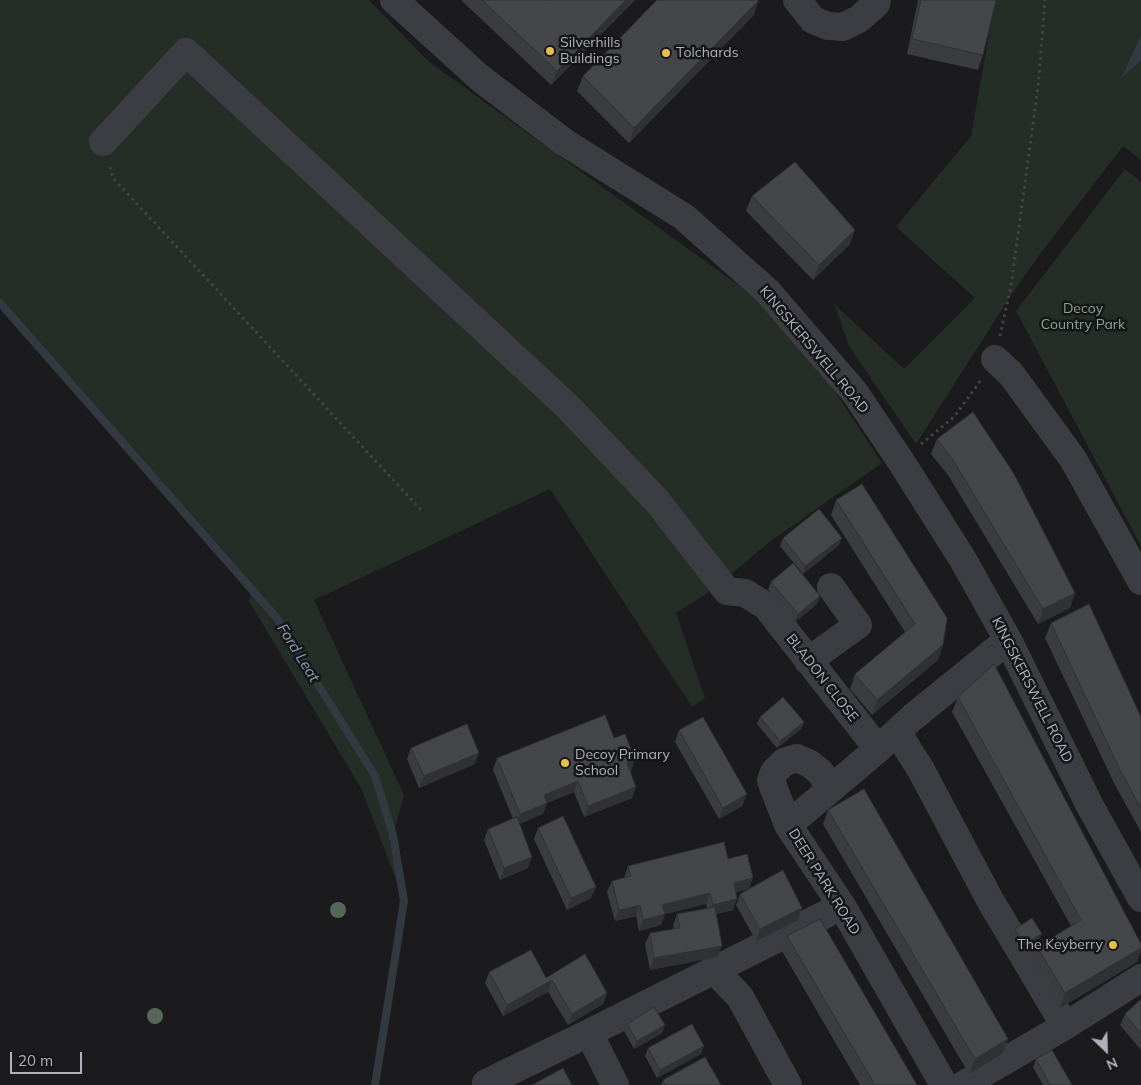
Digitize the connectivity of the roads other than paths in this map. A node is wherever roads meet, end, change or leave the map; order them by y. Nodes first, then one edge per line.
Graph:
1 (394, 0) edge
2 (797, 0) edge
3 (877, 0) edge
4 (103, 142) road end
5 (995, 359) road end
6 (1141, 581) edge
7 (831, 586) dead end
8 (1008, 640) junction
9 (808, 661) junction
10 (888, 741) junction
11 (831, 788) junction
12 (788, 825) junction
13 (1141, 898) edge
14 (842, 906) junction
15 (714, 970) junction
16 (1141, 978) edge
17 (1065, 1026) junction
18 (589, 1033) junction
19 (486, 1082) dead end
20 (615, 1085) edge
21 (788, 1085) edge
22 (944, 1085) edge
23 (963, 1085) edge

1 - 8 street, KINGSKERSWELL ROAD
2 - 3 street
4 - 9 street, BLADON CLOSE
5 - 6 street
7 - 9 street
8 - 10 street, DEER PARK ROAD
8 - 13 street, KINGSKERSWELL ROAD
9 - 10 street, BLADON CLOSE
10 - 11 street, DEER PARK ROAD
10 - 17 street, BLADON CLOSE
11 - 12 street, DEER PARK ROAD
11 - 12 street
12 - 14 street, DEER PARK ROAD
14 - 15 street
14 - 22 street, DEER PARK ROAD
15 - 18 street
15 - 21 street
16 - 17 street
17 - 23 street
18 - 19 street
18 - 20 street

